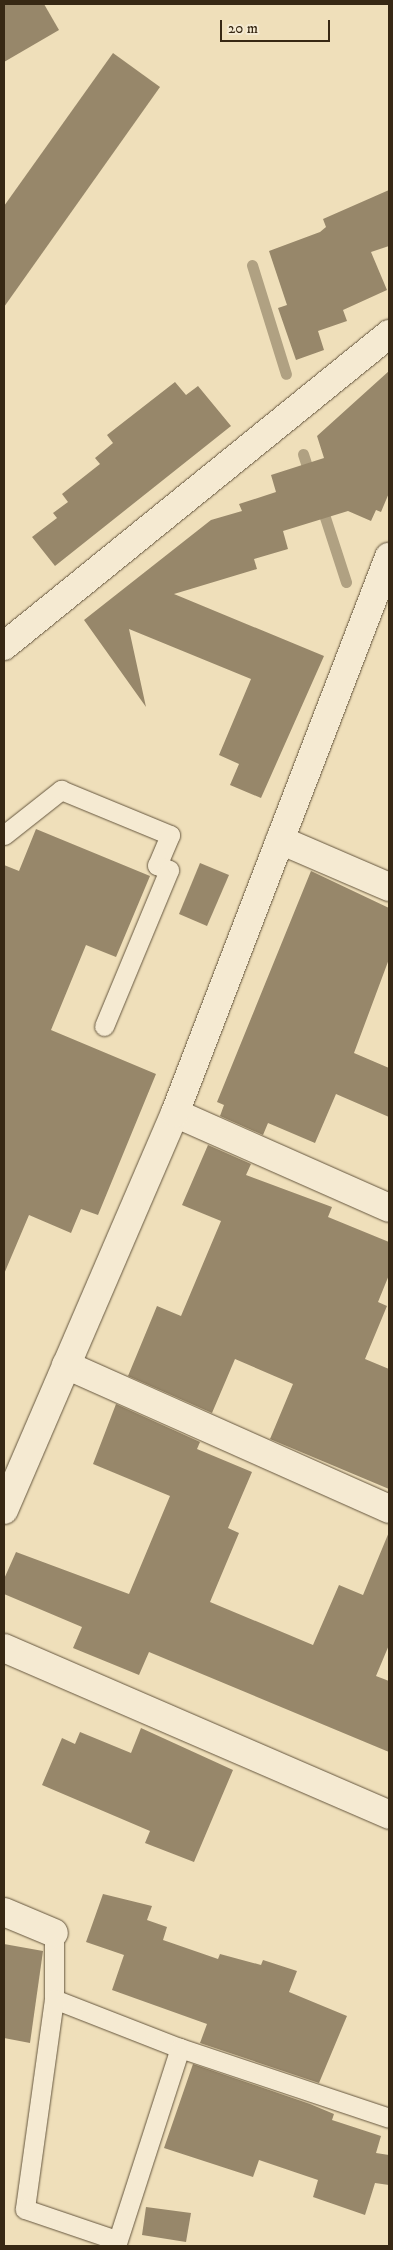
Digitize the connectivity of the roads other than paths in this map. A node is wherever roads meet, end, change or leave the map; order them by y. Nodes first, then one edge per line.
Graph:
1 (389, 334) edge
2 (389, 557) edge
3 (383, 591) edge
4 (4, 646) edge
5 (4, 836) edge
6 (280, 840) junction
7 (389, 887) edge
8 (104, 1026) dead end
9 (175, 1112) junction
10 (389, 1208) edge
11 (66, 1365) junction
12 (9, 1483) edge
13 (389, 1509) edge
14 (4, 1510) edge
15 (4, 1648) edge
16 (389, 1816) edge
17 (4, 1912) edge
18 (54, 1934) joint
19 (54, 1999) junction
20 (180, 2048) junction
21 (389, 2118) edge
22 (116, 2243) edge

1 - 4 street
2 - 3 street
3 - 6 street
5 - 8 lane
6 - 7 street
6 - 9 street
9 - 10 street
9 - 11 street
11 - 12 street
11 - 13 street
12 - 14 street
15 - 16 street
17 - 18 street
18 - 19 lane
19 - 20 lane
19 - 22 lane
20 - 21 lane
20 - 22 lane

